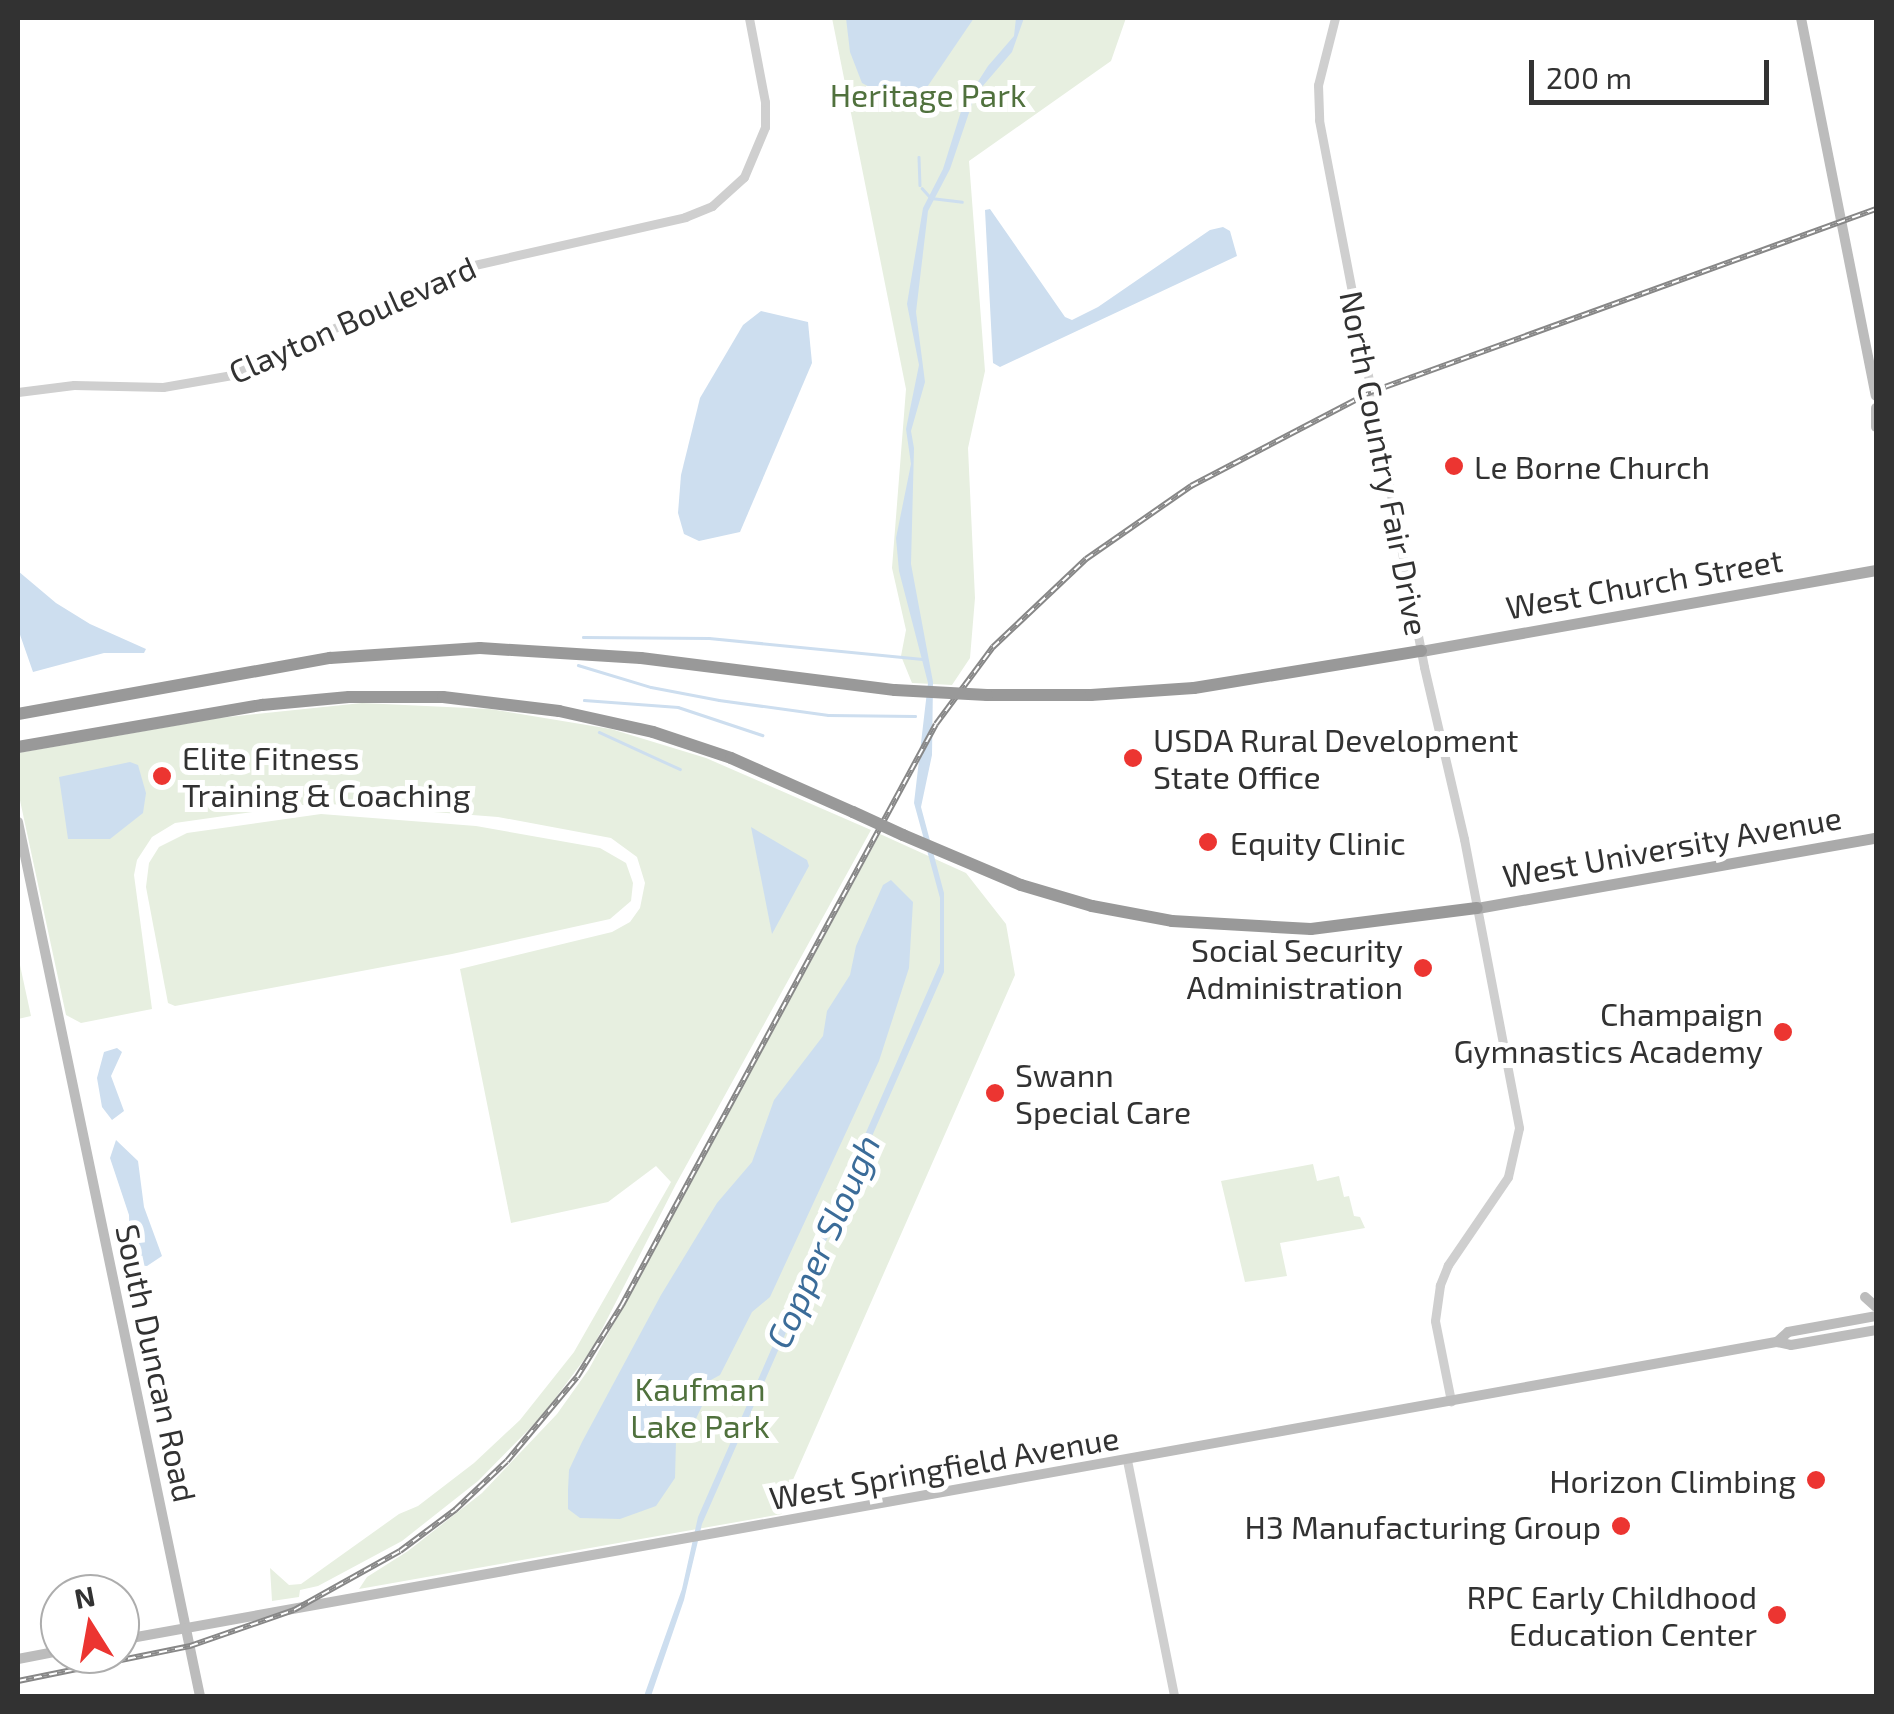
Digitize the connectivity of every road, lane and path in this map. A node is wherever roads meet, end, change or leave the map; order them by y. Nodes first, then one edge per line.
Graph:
1 (748, 18) edge
2 (1335, 18) edge
3 (1800, 18) edge
4 (18, 392) edge
5 (1876, 396) edge
6 (1876, 408) edge
7 (1876, 428) edge
8 (1876, 570) edge
9 (1420, 651) junction
10 (18, 714) edge
11 (18, 747) edge
12 (18, 822) edge
13 (1876, 838) edge
14 (1477, 908) junction
15 (1865, 1297) dead end
16 (1876, 1307) edge
17 (1876, 1316) edge
18 (1876, 1330) edge
19 (1777, 1342) junction
20 (1451, 1400) junction
21 (1127, 1460) junction
22 (186, 1628) junction
23 (140, 1636) edge
24 (200, 1696) edge
25 (1174, 1696) edge

1 - 4 street, Clayton Boulevard
2 - 9 street, North Country Fair Drive
3 - 5 main road
6 - 7 main road
8 - 9 main road, West Church Street
9 - 10 highway, bridge
9 - 14 street, North Country Fair Drive
11 - 14 highway, bridge
12 - 22 main road, South Duncan Road
13 - 14 main road, West University Avenue
14 - 20 street, North Country Fair Drive
15 - 16 main road
17 - 19 main road, West Springfield Avenue
18 - 19 main road, West Springfield Avenue
19 - 20 main road, West Springfield Avenue
20 - 21 main road, West Springfield Avenue
21 - 22 main road, West Springfield Avenue
21 - 25 street
22 - 23 main road, West Springfield Avenue
22 - 24 main road, South Duncan Road

